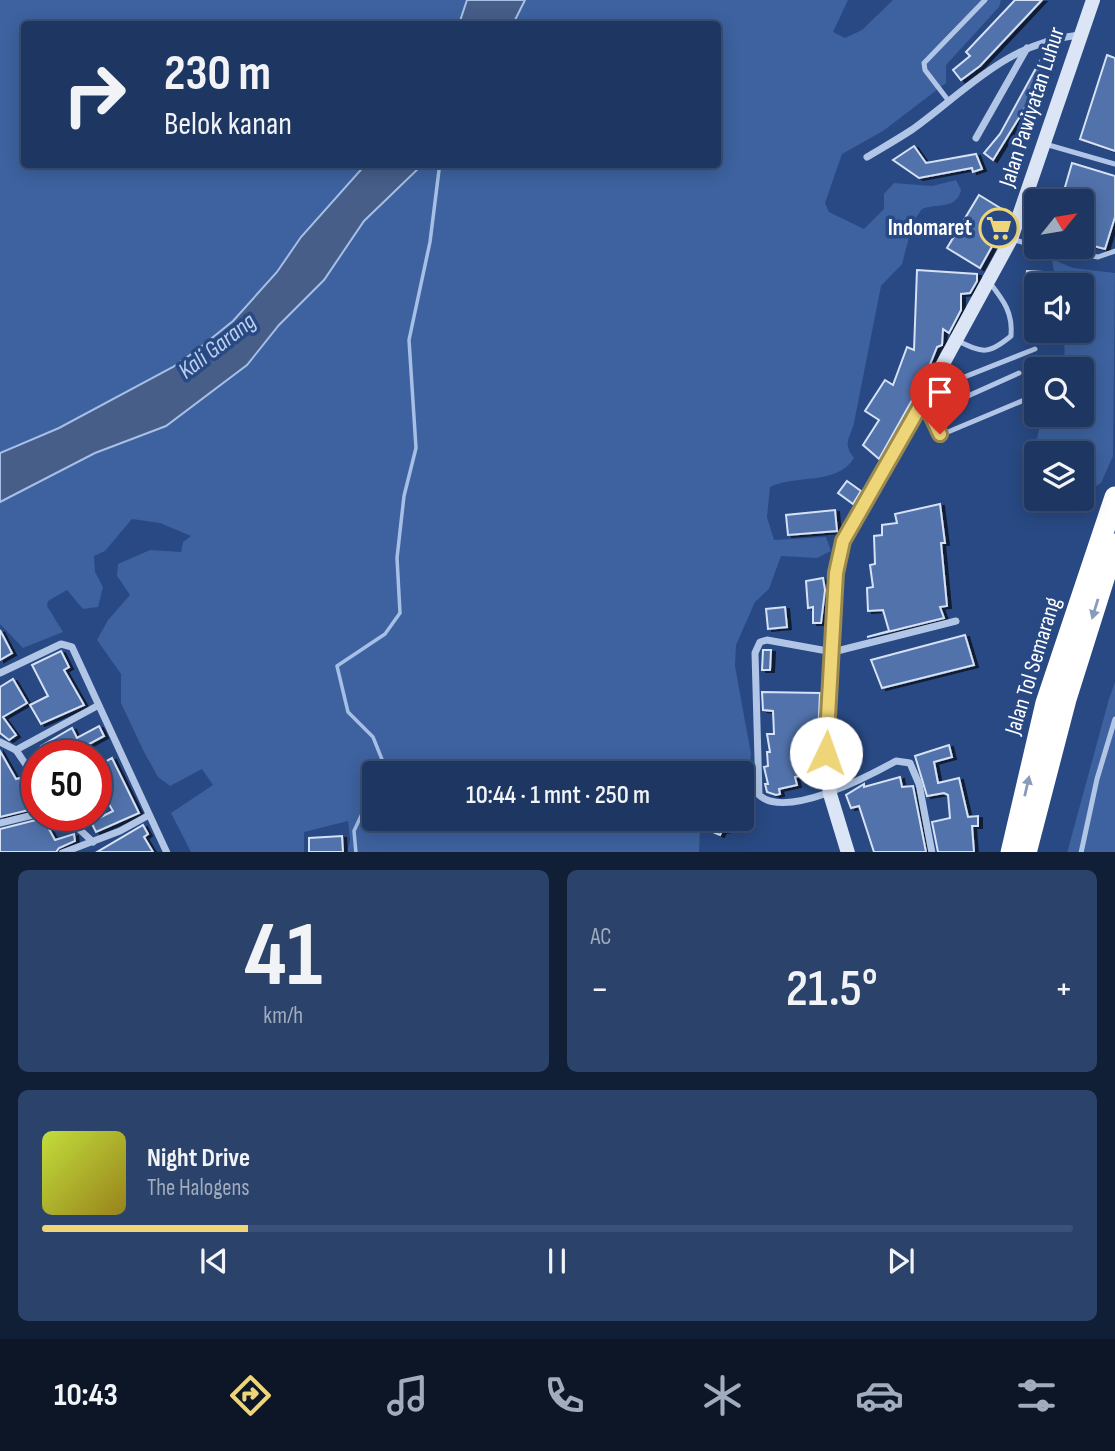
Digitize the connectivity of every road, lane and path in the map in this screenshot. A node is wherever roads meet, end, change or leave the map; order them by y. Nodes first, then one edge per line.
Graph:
1 (985, 0) edge
2 (1093, 0) edge
3 (1079, 35) junction
4 (1027, 47) junction
5 (948, 100) junction
6 (976, 138) dead end
7 (1045, 144) junction
8 (867, 157) dead end
9 (1115, 164) edge
10 (1011, 239) junction
11 (1024, 243) edge
12 (1115, 251) edge
13 (1094, 256) edge
14 (988, 281) junction
15 (955, 340) junction
16 (1035, 349) dead end
17 (1019, 373) dead end
18 (928, 391) junction
19 (1024, 400) edge
20 (924, 411) junction
21 (1115, 497) edge
22 (1115, 544) edge
23 (956, 621) dead end
24 (833, 652) junction
25 (0, 673) edge
26 (97, 706) junction
27 (1115, 719) edge
28 (0, 741) edge
29 (16, 750) junction
30 (21, 757) edge
31 (830, 794) junction
32 (149, 815) junction
33 (21, 818) edge
34 (0, 823) edge
35 (81, 831) edge
36 (93, 842) junction
37 (62, 852) edge
38 (167, 852) edge
39 (848, 852) edge
40 (932, 852) edge
41 (1011, 852) edge
42 (1026, 852) edge
43 (1082, 852) edge

1 - 5 lane
2 - 3 main road, Jalan Pawiyatan Luhur
3 - 4 street
3 - 7 main road, Jalan Pawiyatan Luhur
4 - 5 street
4 - 6 street
5 - 8 street
7 - 9 lane
7 - 10 main road, Jalan Pawiyatan Luhur
10 - 11 lane
10 - 14 main road, Jalan Pawiyatan Luhur
12 - 13 lane
14 - 15 main road, Jalan Pawiyatan Luhur
14 - 15 lane
15 - 18 main road, Jalan Pawiyatan Luhur
16 - 18 lane
17 - 20 lane
18 - 20 main road, Jalan Pawiyatan Luhur
19 - 20 lane
20 - 24 main road, Jalan Pawiyatan Luhur
41 -> 21 highway, Jalan Tol Semarang
22 -> 42 highway, Jalan Tol Semarang
23 - 24 street
24 - 31 main road, Jalan Pawiyatan Luhur
24 - 31 street
25 - 26 street
26 - 29 street
26 - 32 street
27 - 43 lane
28 - 29 street
29 - 30 street
31 - 39 main road, Jalan Pawiyatan Luhur
31 - 40 street
32 - 36 street
32 - 38 street
33 - 34 street
35 - 36 street
36 - 37 street

